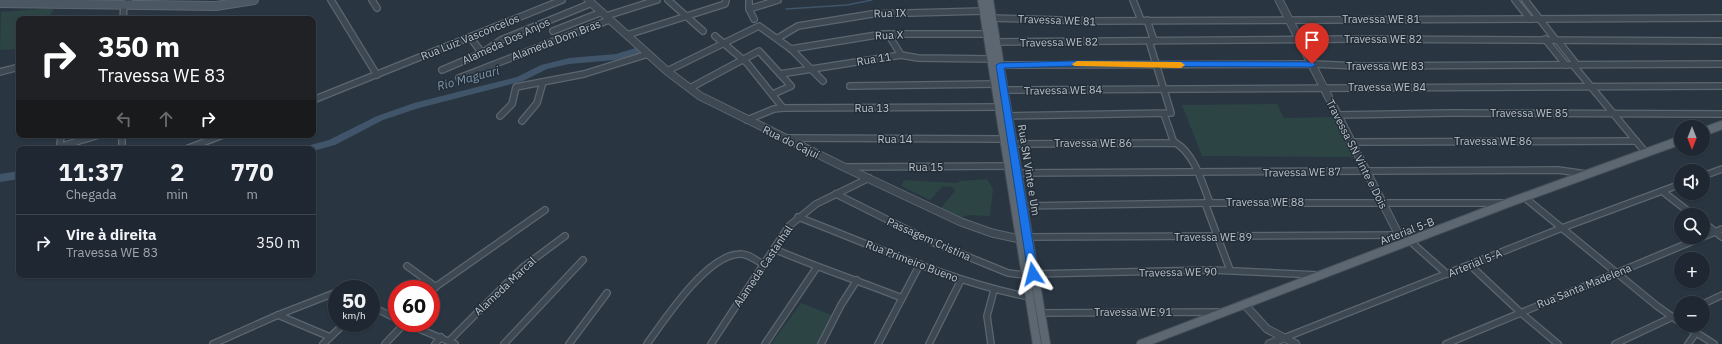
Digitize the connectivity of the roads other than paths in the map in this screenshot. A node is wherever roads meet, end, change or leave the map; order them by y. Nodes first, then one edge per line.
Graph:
1 (254, 0) edge
2 (331, 0) edge
3 (372, 0) edge
4 (562, 0) edge
5 (657, 0) edge
6 (668, 0) edge
7 (749, 0) edge
8 (778, 0) edge
9 (1133, 0) edge
10 (1280, 0) edge
11 (1515, 0) edge
12 (1525, 0) edge
13 (590, 1) edge
14 (726, 1) edge
15 (68, 2) edge
16 (235, 2) edge
17 (0, 3) edge
18 (127, 3) edge
19 (155, 3) edge
20 (986, 5) edge
21 (377, 8) dead end
22 (749, 9) junction
23 (124, 16) edge
24 (605, 16) junction
25 (686, 17) junction
26 (991, 18) junction
27 (1722, 18) edge
28 (754, 19) dead end
29 (1530, 19) junction
30 (1540, 19) junction
31 (1144, 20) junction
32 (1289, 20) junction
33 (554, 31) dead end
34 (703, 31) dead end
35 (888, 34) junction
36 (988, 34) junction
37 (627, 35) junction
38 (715, 36) dead end
39 (470, 37) junction
40 (778, 38) junction
41 (1545, 39) junction
42 (1299, 40) junction
43 (1556, 40) junction
44 (1722, 40) edge
45 (1152, 41) junction
46 (996, 42) junction
47 (723, 43) junction
48 (791, 49) junction
49 (644, 50) junction
50 (482, 53) junction
51 (901, 55) junction
52 (743, 59) junction
53 (992, 59) junction
54 (1312, 64) junction
55 (1722, 64) edge
56 (1000, 65) junction
57 (1157, 65) junction
58 (1566, 65) junction
59 (1575, 65) junction
60 (16, 67) edge
61 (813, 69) junction
62 (442, 70) dead end
63 (666, 71) junction
64 (0, 72) edge
65 (780, 74) junction
66 (377, 75) junction
67 (459, 78) dead end
68 (823, 81) dead end
69 (542, 82) junction
70 (995, 84) junction
71 (850, 86) dead end
72 (1722, 86) edge
73 (1592, 87) junction
74 (690, 88) junction
75 (1323, 88) junction
76 (1164, 89) junction
77 (1004, 90) junction
78 (773, 94) junction
79 (316, 99) edge
80 (1001, 104) junction
81 (783, 108) junction
82 (1613, 113) junction
83 (1164, 114) junction
84 (1722, 114) edge
85 (1337, 115) junction
86 (500, 116) dead end
87 (1008, 116) junction
88 (747, 120) junction
89 (522, 121) dead end
90 (1722, 125) edge
91 (1710, 129) edge
92 (88, 138) edge
93 (215, 138) edge
94 (785, 138) junction
95 (1005, 139) junction
96 (78, 141) junction
97 (1636, 141) junction
98 (1350, 142) junction
99 (1174, 143) junction
100 (1674, 143) edge
101 (1012, 144) junction
102 (62, 146) edge
103 (78, 146) edge
104 (194, 146) edge
105 (1646, 153) junction
106 (1010, 156) junction
107 (1009, 166) junction
108 (844, 167) junction
109 (1722, 169) edge
110 (1366, 171) junction
111 (1198, 173) junction
112 (1710, 173) edge
113 (1017, 174) junction
114 (1587, 174) junction
115 (868, 178) junction
116 (1674, 187) edge
117 (1662, 191) junction
118 (836, 194) junction
119 (1524, 198) junction
120 (1207, 202) junction
121 (1382, 202) junction
122 (1508, 203) junction
123 (1023, 206) junction
124 (1684, 208) edge
125 (545, 210) dead end
126 (798, 217) junction
127 (1562, 228) junction
128 (1710, 228) edge
129 (1722, 229) edge
130 (1715, 232) junction
131 (1399, 235) junction
132 (565, 236) dead end
133 (1218, 237) junction
134 (1722, 237) edge
135 (1024, 238) junction
136 (1407, 242) junction
137 (774, 249) junction
138 (583, 260) dead end
139 (920, 264) junction
140 (764, 265) junction
141 (1470, 265) junction
142 (406, 266) dead end
143 (817, 267) junction
144 (1230, 270) junction
145 (1615, 272) junction
146 (1448, 274) junction
147 (1029, 275) junction
148 (1322, 275) junction
149 (422, 280) edge
150 (857, 280) junction
151 (961, 280) junction
152 (440, 284) edge
153 (994, 290) junction
154 (1030, 291) junction
155 (607, 293) dead end
156 (1722, 295) edge
157 (328, 296) edge
158 (902, 298) junction
159 (1710, 301) edge
160 (1245, 305) junction
161 (1226, 312) junction
162 (1520, 312) junction
163 (1040, 313) junction
164 (278, 315) junction
165 (1672, 317) joint
166 (335, 332) edge
167 (396, 332) edge
168 (427, 332) edge
169 (1696, 333) joint
170 (330, 337) junction
171 (441, 338) junction
172 (1284, 338) junction
173 (448, 341) junction
174 (218, 343) edge
175 (323, 344) edge
176 (385, 344) edge
177 (435, 344) edge
178 (455, 344) edge
179 (504, 344) edge
180 (569, 344) edge
181 (647, 344) edge
182 (711, 344) edge
183 (765, 344) edge
184 (820, 344) edge
185 (878, 344) edge
186 (929, 344) edge
187 (992, 344) edge
188 (1037, 344) edge
189 (1046, 344) edge
190 (1141, 344) edge
191 (1269, 344) edge
192 (1296, 344) edge
193 (1446, 344) edge
194 (1558, 344) edge
195 (1615, 344) edge
196 (1688, 344) edge
197 (1714, 344) edge

1 - 16 main road
2 - 66 street
3 - 21 street
4 - 39 street, Rua Luiz Vasconcelos
5 - 24 street
6 - 25 street
7 - 22 street
8 - 22 street
9 - 31 street
10 - 32 street, Travessa SN Vinte e Dois
11 - 29 street
12 - 30 street
13 - 24 street, Rua do Cajuí
13 - 50 street, Alameda Dos Anjos
14 - 25 street
15 - 17 main road
15 - 18 main road
16 - 19 main road
18 - 19 main road
18 - 23 street
20 - 26 main road, Rua SN Vinte e Um
20 - 36 main road, Rua SN Vinte e Um
20 - 40 street, Rua IX
22 - 28 street
24 - 33 street
24 - 37 street, Rua do Cajuí
24 - 67 street, Alameda Dom Bras
25 - 34 street
25 - 37 street
26 - 31 street, Travessa WE 81
26 - 46 main road, Rua SN Vinte e Um
27 - 30 street, Travessa WE 81
29 - 30 street, Travessa WE 81
29 - 32 street, Travessa WE 81
30 - 43 street
31 - 32 street, Travessa WE 81
31 - 45 street
32 - 42 street, Travessa SN Vinte e Dois
35 - 36 street, Rua X
35 - 48 street, Rua X
35 - 51 street
36 - 53 main road, Rua SN Vinte e Um
37 - 49 street, Rua do Cajuí
38 - 47 street
39 - 50 street
39 - 66 street, Rua Luiz Vasconcelos
40 - 47 street
40 - 48 street
41 - 42 street, Travessa WE 82
41 - 43 street, Travessa WE 82
41 - 58 street
42 - 45 street, Travessa WE 82
42 - 54 street, Travessa SN Vinte e Dois
43 - 44 street, Travessa WE 82
43 - 59 street
45 - 46 street, Travessa WE 82
45 - 57 street
46 - 56 main road, Rua SN Vinte e Um
47 - 52 street
47 - 63 street
48 - 61 street
49 - 63 street, Rua do Cajuí
49 - 69 street
50 - 62 street, Alameda Dos Anjos
51 - 53 street, Rua 11
51 - 61 street, Rua 11
52 - 65 street
52 - 74 street
52 - 78 street
53 - 70 main road, Rua SN Vinte e Um
54 - 57 street, Travessa WE 83
54 - 58 street, Travessa WE 83
54 - 75 street, Travessa SN Vinte e Dois
55 - 59 street, Travessa WE 83
56 - 57 street, Travessa WE 83
56 - 77 main road, Rua SN Vinte e Um
57 - 76 street
58 - 59 street, Travessa WE 83
59 - 73 street
60 - 64 street
61 - 65 street, Rua 11
61 - 68 street
63 - 74 street, Rua do Cajuí
65 - 78 street
66 - 79 street, Rua Luiz Vasconcelos
69 - 86 street
69 - 89 street
70 - 71 street
70 - 80 main road, Rua SN Vinte e Um
72 - 73 street, Travessa WE 84
73 - 75 street, Travessa WE 84
73 - 82 street
74 - 88 street, Rua do Cajuí
75 - 76 street, Travessa WE 84
75 - 85 street, Travessa SN Vinte e Dois
76 - 77 street, Travessa WE 84
76 - 83 street
77 - 80 main road, Rua SN Vinte e Um
78 - 81 street
80 - 81 street, Rua 13
80 - 87 main road, Rua SN Vinte e Um
80 - 95 main road, Rua SN Vinte e Um
81 - 88 street, Rua 13
82 - 84 street, Travessa WE 85
82 - 85 street, Travessa WE 85
82 - 97 street
83 - 87 street
83 - 99 street
85 - 98 street, Travessa SN Vinte e Dois
87 - 101 main road, Rua SN Vinte e Um
88 - 94 street, Rua do Cajuí
90 - 91 main road
92 - 96 street
93 - 104 street
94 - 95 street, Rua 14
94 - 108 street, Rua do Cajuí
95 - 106 main road, Rua SN Vinte e Um
96 - 102 street
96 - 103 street
97 - 98 street, Travessa WE 86
97 - 105 street
98 - 110 street, Travessa SN Vinte e Dois
99 - 101 street, Travessa WE 86
99 - 111 street
100 - 105 main road, Arterial 5-B
101 - 106 main road, Rua SN Vinte e Um
105 - 114 main road, Arterial 5-B
106 - 107 main road, Rua SN Vinte e Um
106 - 113 main road, Rua SN Vinte e Um
107 - 108 street, Rua 15
107 - 135 main road, Rua SN Vinte e Um
108 - 115 street, Rua do Cajuí
109 - 112 street
110 - 111 street, Travessa WE 87
110 - 114 street, Travessa WE 87
110 - 121 street, Travessa SN Vinte e Dois
111 - 113 street, Travessa WE 87
111 - 120 street
113 - 123 main road, Rua SN Vinte e Um
114 - 119 main road, Arterial 5-B
115 - 118 street, Alameda Castanhal
115 - 135 street, Rua do Cajuí
116 - 117 street, Arterial 5-A
117 - 124 street
117 - 127 street, Arterial 5-A
118 - 126 street, Alameda Castanhal
118 - 147 street, Passagem Cristina
119 - 122 main road, Arterial 5-B
119 - 127 street
120 - 121 street, Travessa WE 88
120 - 123 street, Travessa WE 88
120 - 133 street
121 - 122 street, Travessa WE 88
121 - 131 street, Travessa SN Vinte e Dois
122 - 136 main road, Arterial 5-B
123 - 135 main road, Rua SN Vinte e Um
125 - 152 street
126 - 137 street, Alameda Castanhal
126 - 139 street, Rua Primeiro Bueno
127 - 141 street, Arterial 5-A
127 - 145 street
128 - 130 street
129 - 130 street, Rua Santa Madelena
130 - 134 street
130 - 145 street, Rua Santa Madelena
131 - 133 street, Travessa WE 89
131 - 136 street, Travessa SN Vinte e Dois
132 - 173 street, Alameda Marcal
133 - 135 street, Travessa WE 89
133 - 144 street
135 - 147 main road, Rua SN Vinte e Um
136 - 146 street
136 - 148 main road, Arterial 5-B
137 - 140 street, Alameda Castanhal
137 - 143 street
138 - 179 street
139 - 151 street, Rua Primeiro Bueno
139 - 158 street
140 - 181 street
140 - 182 street, Alameda Castanhal
141 - 146 street, Arterial 5-A
141 - 162 street
142 - 149 street
143 - 150 street
143 - 183 street
144 - 147 street, Travessa WE 90
144 - 148 street, Travessa WE 90
145 - 162 street, Rua Santa Madelena
145 - 165 street
146 - 172 street, Arterial 5-A
147 - 154 main road, Rua SN Vinte e Um
148 - 160 main road, Arterial 5-B
150 - 158 street
150 - 184 street
151 - 153 street, Rua Primeiro Bueno
151 - 186 street
153 - 154 street, Rua Primeiro Bueno
153 - 187 street
154 - 163 main road, Rua SN Vinte e Um
154 - 188 main road, Rua SN Vinte e Um
155 - 180 street
156 - 159 street
157 - 164 street
158 - 185 street
160 - 161 main road, Arterial 5-B
160 - 172 street
161 - 163 street, Travessa WE 91
161 - 190 main road, Arterial 5-B
162 - 193 street, Rua Santa Madelena
162 - 194 street
163 - 189 main road, Rua SN Vinte e Um
164 - 170 street
164 - 174 street
165 - 195 street
166 - 170 street
167 - 176 street
168 - 171 street
169 - 196 street
169 - 197 street
170 - 175 street
171 - 173 street
171 - 177 street
172 - 191 street, Arterial 5-A
172 - 192 street
173 - 178 street

